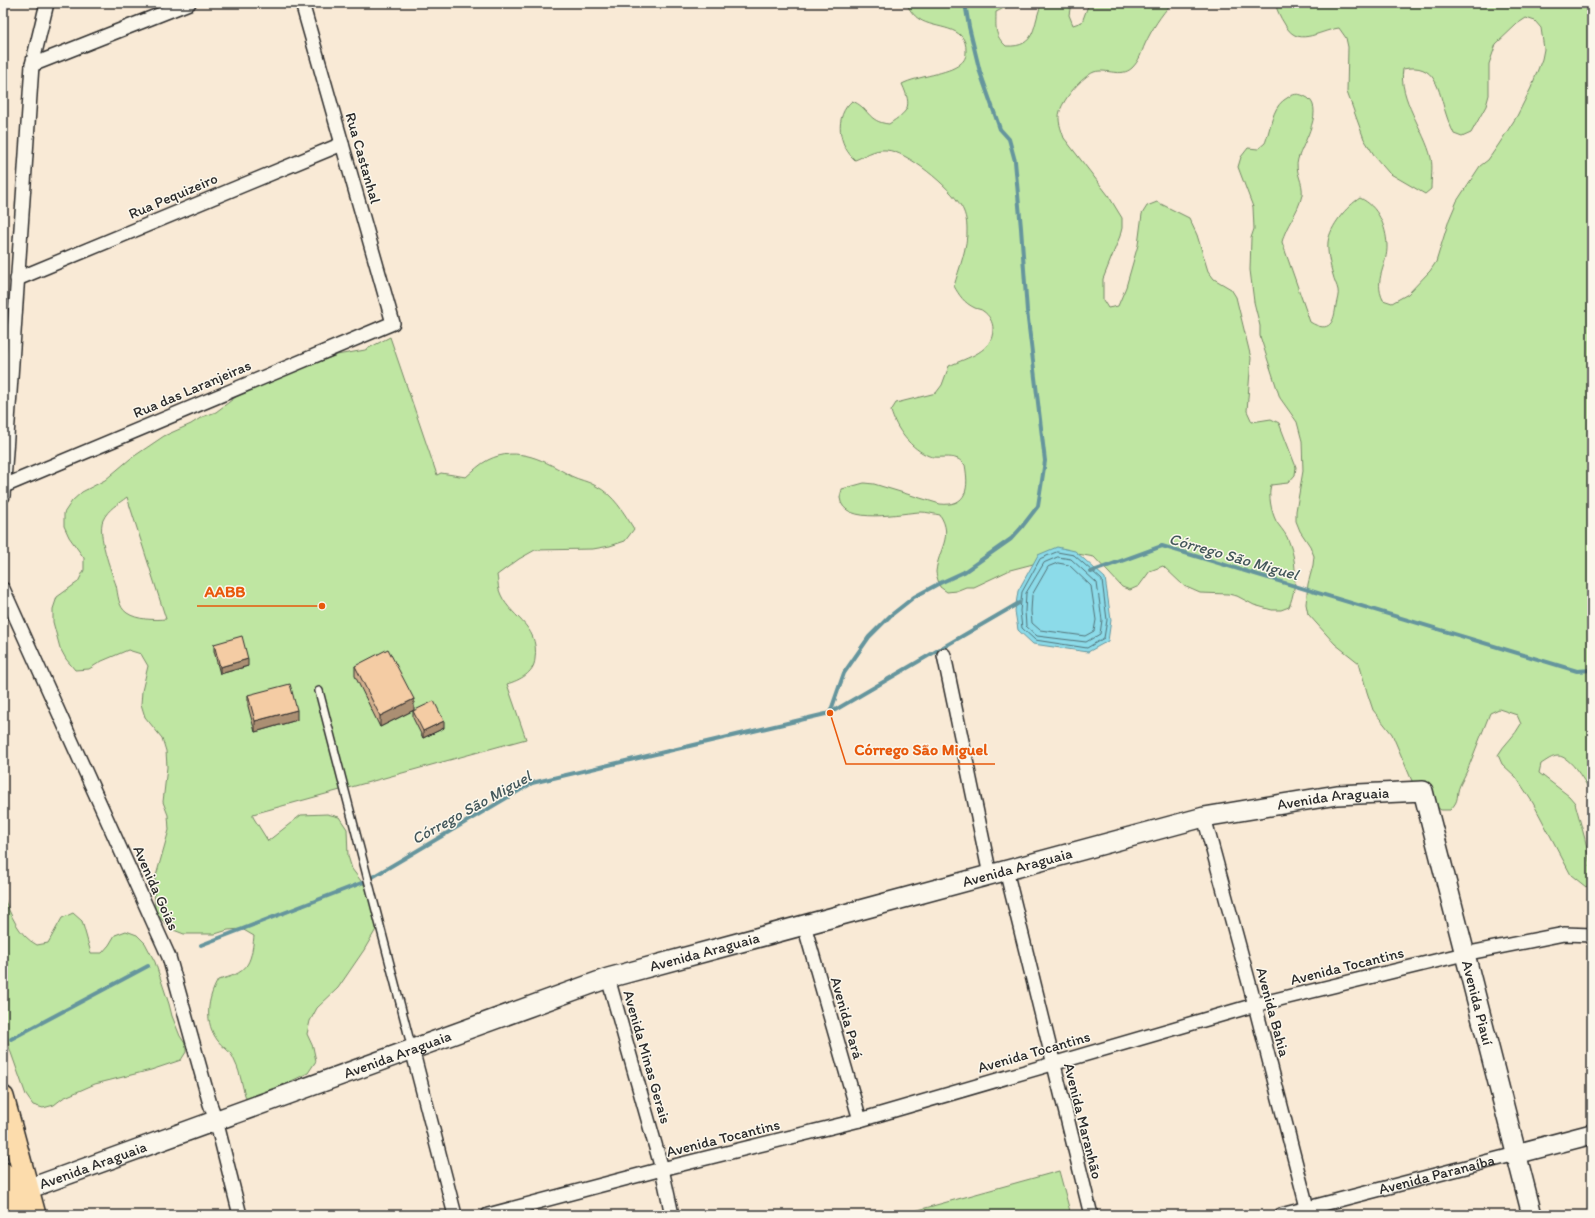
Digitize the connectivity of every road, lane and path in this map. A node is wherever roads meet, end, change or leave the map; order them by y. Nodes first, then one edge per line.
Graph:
1 (47, 3) edge
2 (189, 3) edge
3 (302, 3) edge
4 (32, 66) junction
5 (342, 144) junction
6 (17, 279) junction
7 (393, 322) joint
8 (3, 491) edge
9 (3, 588) edge
10 (944, 655) dead end
11 (319, 691) dead end
12 (1423, 791) joint
13 (1204, 817) junction
14 (998, 873) junction
15 (804, 925) junction
16 (1592, 935) edge
17 (1464, 954) junction
18 (608, 978) junction
19 (1255, 1005) junction
20 (412, 1049) junction
21 (1052, 1063) junction
22 (3, 1097) edge
23 (216, 1120) junction
24 (860, 1120) junction
25 (1592, 1134) edge
26 (1516, 1154) junction
27 (662, 1169) junction
28 (3, 1173) edge
29 (17, 1200) edge
30 (1308, 1212) edge
31 (35, 1215) edge
32 (240, 1215) edge
33 (455, 1215) edge
34 (488, 1215) edge
35 (672, 1215) edge
36 (1091, 1215) edge
37 (1281, 1215) edge
38 (1532, 1215) edge

1 - 4 street
2 - 4 street
3 - 5 street, Rua Castanhal
4 - 6 street
5 - 6 street, Rua Pequizeiro
5 - 7 street, Rua Castanhal
6 - 8 street
7 - 8 street, Rua das Laranjeiras
9 - 23 street, Avenida Goiás
10 - 14 street, Avenida Maranhão
11 - 20 lane
12 - 13 street, Avenida Araguaia
12 - 17 street, Avenida Piauí
13 - 14 street, Avenida Araguaia
13 - 19 street, Avenida Bahia
14 - 15 street, Avenida Araguaia
14 - 21 street, Avenida Maranhão
15 - 18 street, Avenida Araguaia
15 - 24 street, Avenida Pará
16 - 17 street, Avenida Tocantins
17 - 19 street, Avenida Tocantins
17 - 26 street, Avenida Piauí
18 - 20 street, Avenida Araguaia
18 - 27 street, Avenida Minas Gerais
19 - 21 street, Avenida Tocantins
19 - 30 street, Avenida Bahia
20 - 23 street, Avenida Araguaia
20 - 33 street
21 - 24 street, Avenida Tocantins
21 - 36 street, Avenida Maranhão
22 - 29 main road
23 - 29 street, Avenida Araguaia
23 - 32 street, Avenida Goiás
24 - 27 street, Avenida Tocantins
25 - 26 street, Avenida Paranaíba
26 - 30 street, Avenida Paranaíba
26 - 38 street, Avenida Piauí
27 - 34 street, Avenida Tocantins
27 - 35 street, Avenida Minas Gerais
28 - 29 main road
29 - 31 main road
30 - 37 street, Avenida Paranaíba

